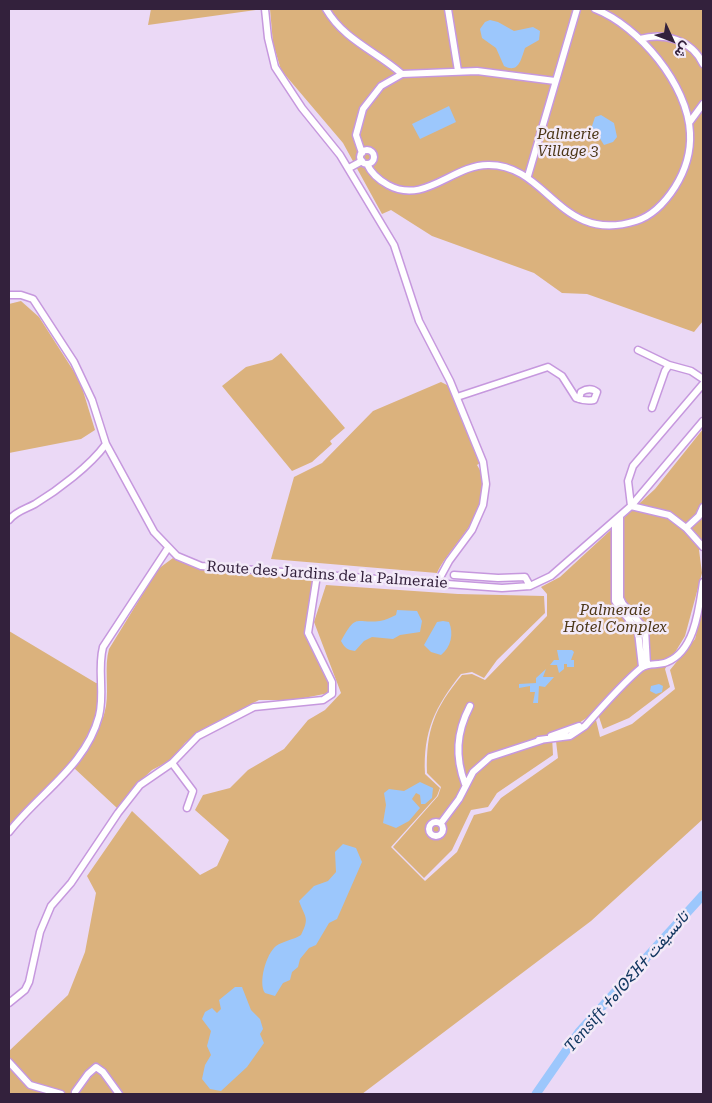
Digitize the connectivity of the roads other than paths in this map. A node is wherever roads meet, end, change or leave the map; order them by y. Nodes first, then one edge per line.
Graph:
1 (265, 9) edge
2 (326, 9) edge
3 (448, 9) edge
4 (577, 9) edge
5 (595, 9) edge
6 (640, 39) junction
7 (703, 64) edge
8 (458, 71) junction
9 (402, 74) junction
10 (555, 81) junction
11 (703, 104) edge
12 (689, 124) junction
13 (362, 153) junction
14 (365, 162) junction
15 (349, 168) junction
16 (528, 176) junction
17 (9, 295) edge
18 (638, 350) dead end
19 (670, 365) junction
20 (703, 378) edge
21 (703, 384) edge
22 (457, 397) junction
23 (579, 399) dead end
24 (652, 408) dead end
25 (703, 421) edge
26 (106, 444) junction
27 (111, 454) junction
28 (96, 457) junction
29 (631, 506) junction
30 (703, 507) edge
31 (618, 518) junction
32 (9, 520) edge
33 (686, 528) junction
34 (703, 547) edge
35 (168, 548) junction
36 (317, 574) junction
37 (454, 575) dead end
38 (703, 582) edge
39 (438, 583) junction
40 (530, 586) junction
41 (644, 666) junction
42 (470, 706) dead end
43 (172, 763) junction
44 (460, 772) junction
45 (473, 772) junction
46 (465, 784) junction
47 (186, 808) dead end
48 (441, 823) dead end
49 (9, 832) edge
50 (9, 1003) edge
51 (9, 1062) edge
52 (61, 1094) edge
53 (75, 1094) edge
54 (119, 1094) edge

1 - 15 street
2 - 9 street
3 - 8 street
4 - 10 street
5 - 6 street
6 - 7 street
6 - 12 street
8 - 9 street
8 - 10 street
9 - 13 street
10 - 16 street
11 - 12 street
12 - 16 street
13 - 14 street
13 - 14 street
14 - 15 street
14 - 16 street
15 - 22 street
17 - 26 street, Route des Jardins de la Palmeraie
18 - 19 street
19 - 20 street
19 - 24 street
21 - 29 street
22 - 23 street
22 - 39 street
25 - 29 street, Route des Jardins de la Palmeraie
26 - 27 street, Route des Jardins de la Palmeraie
26 - 28 street
27 - 28 street
27 - 35 street, Route des Jardins de la Palmeraie
28 - 32 street
29 - 31 street, Route des Jardins de la Palmeraie
29 - 33 street
30 - 33 street
31 - 40 street, Route des Jardins de la Palmeraie
31 - 41 street
33 - 34 street
35 - 36 street, Route des Jardins de la Palmeraie
35 - 49 street
36 - 39 street, Route des Jardins de la Palmeraie
36 - 43 street
37 - 40 street
38 - 41 street
39 - 40 street, Route des Jardins de la Palmeraie
41 - 45 street
42 - 44 street
43 - 47 street
43 - 50 street
44 - 45 street
44 - 46 street
45 - 46 street
46 - 48 street
51 - 52 street
53 - 54 street

